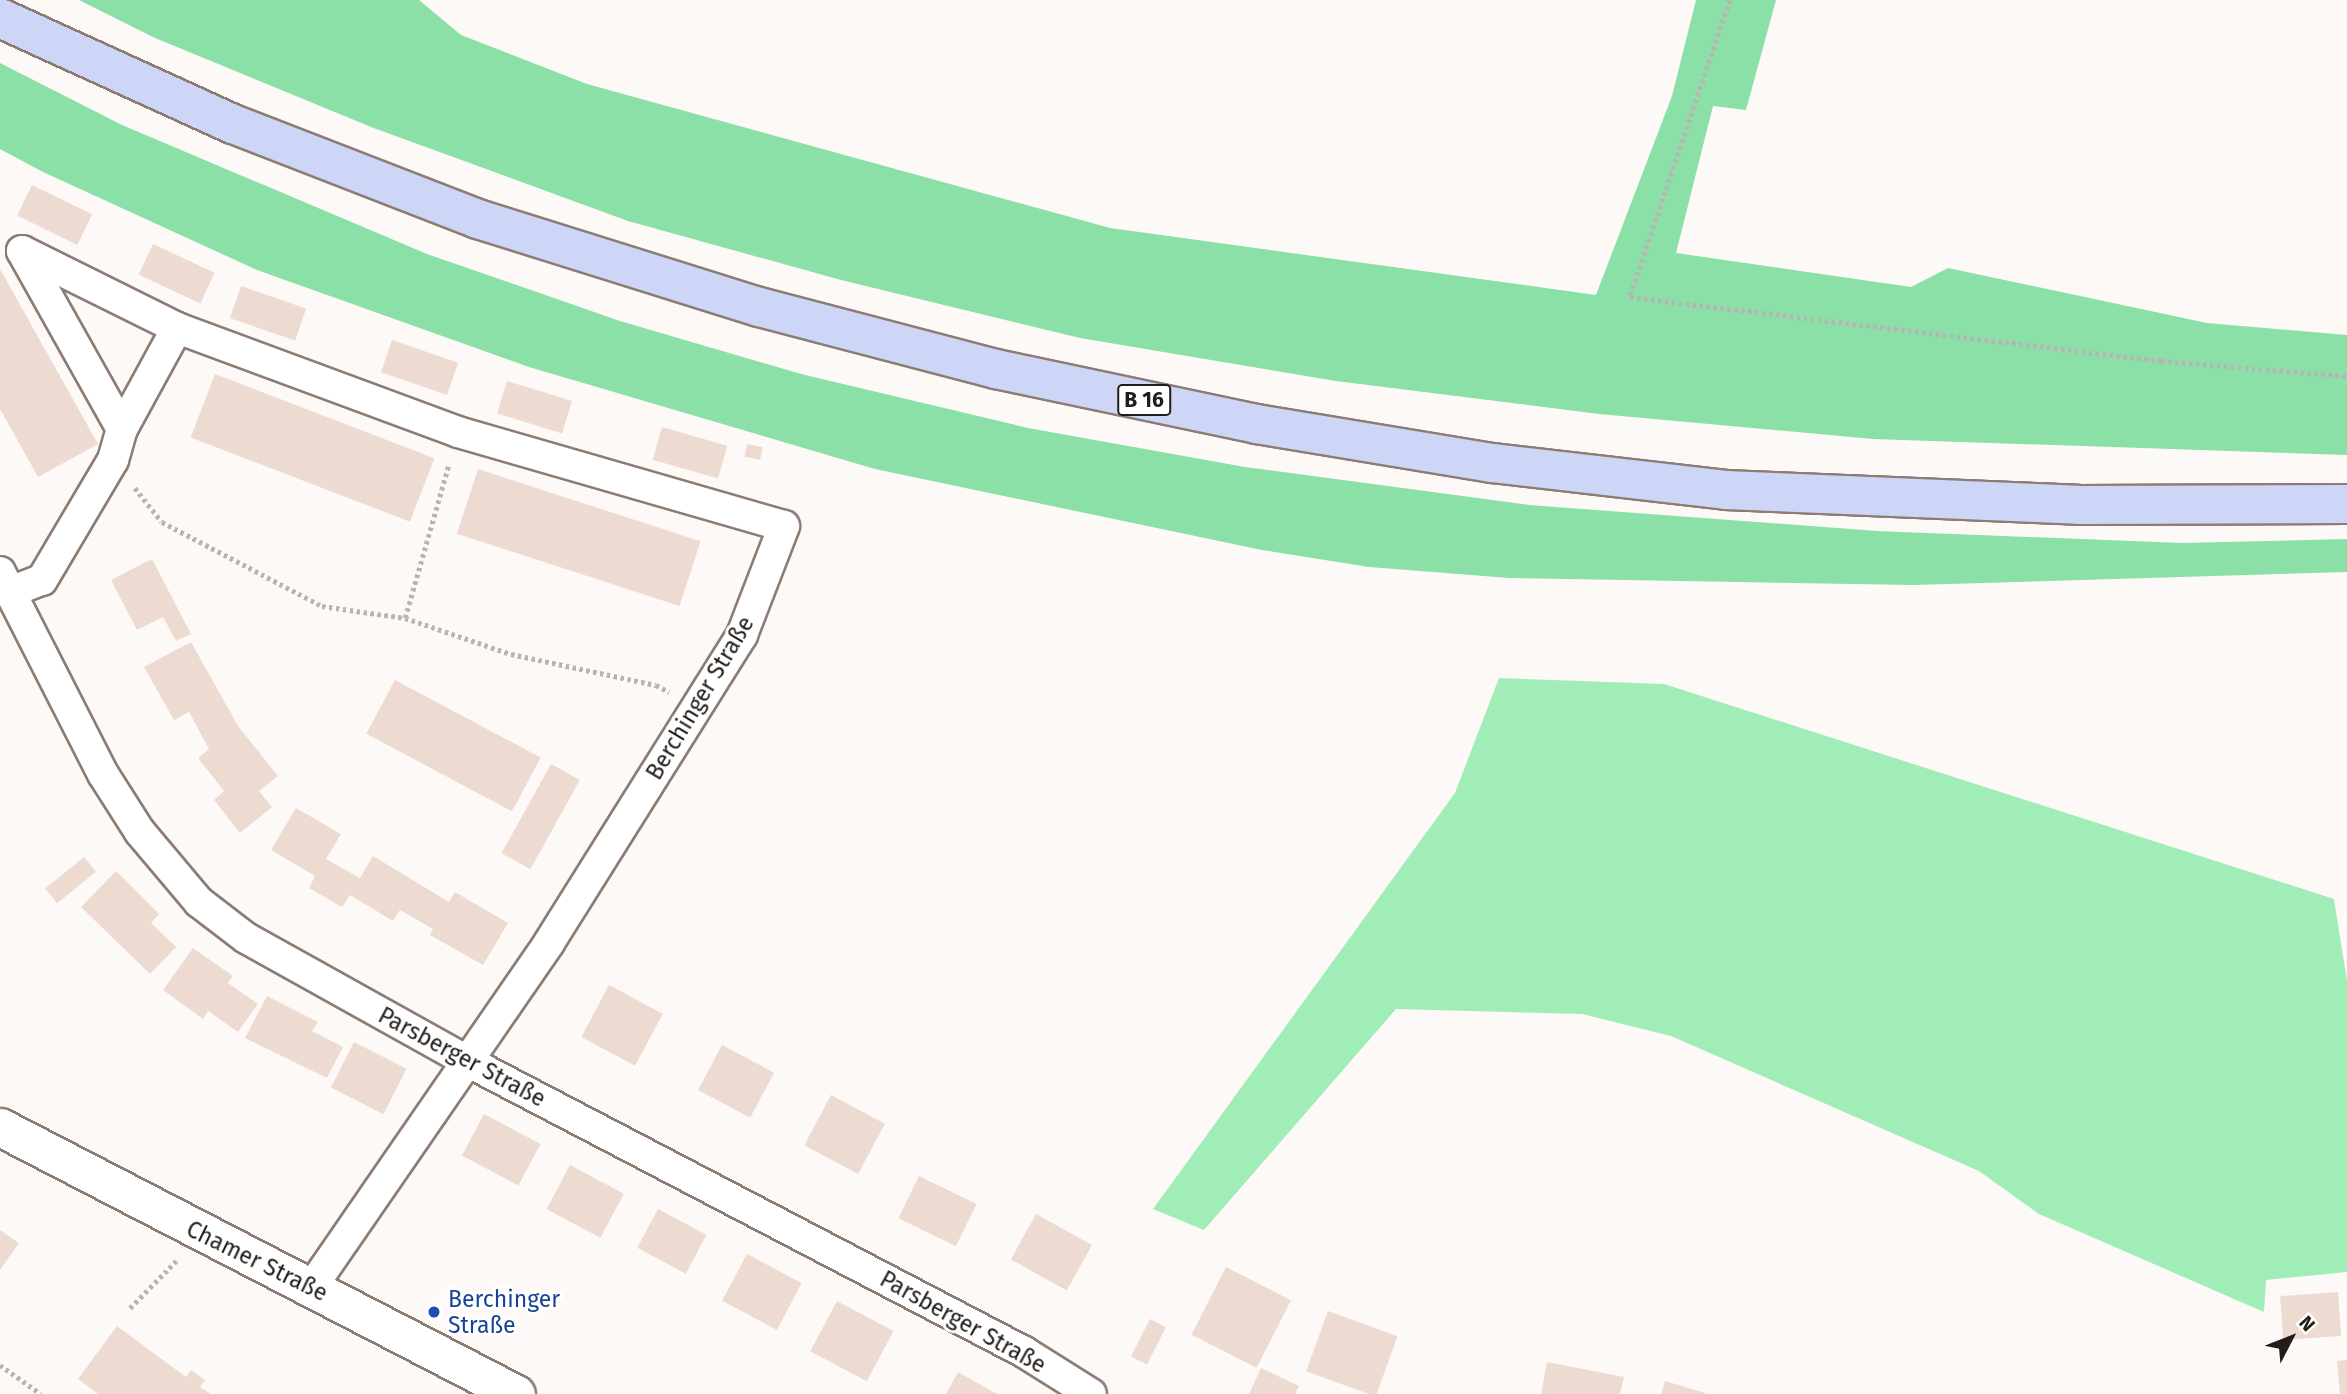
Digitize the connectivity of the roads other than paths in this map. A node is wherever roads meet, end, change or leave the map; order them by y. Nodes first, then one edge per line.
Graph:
1 (0, 18) edge
2 (177, 328) junction
3 (122, 429) junction
4 (2347, 504) edge
5 (5, 582) edge
6 (465, 1060) junction
7 (0, 1127) edge
8 (312, 1286) junction
9 (1076, 1391) edge
10 (516, 1394) edge

1 - 4 highway, B 16
2 - 3 street
2 - 3 street, Berchinger Straße
2 - 6 street, Berchinger Straße
3 - 5 street
5 - 6 street, Parsberger Straße
6 - 8 street, Berchinger Straße
6 - 9 street, Parsberger Straße
7 - 8 street, Chamer Straße
8 - 10 street, Chamer Straße

